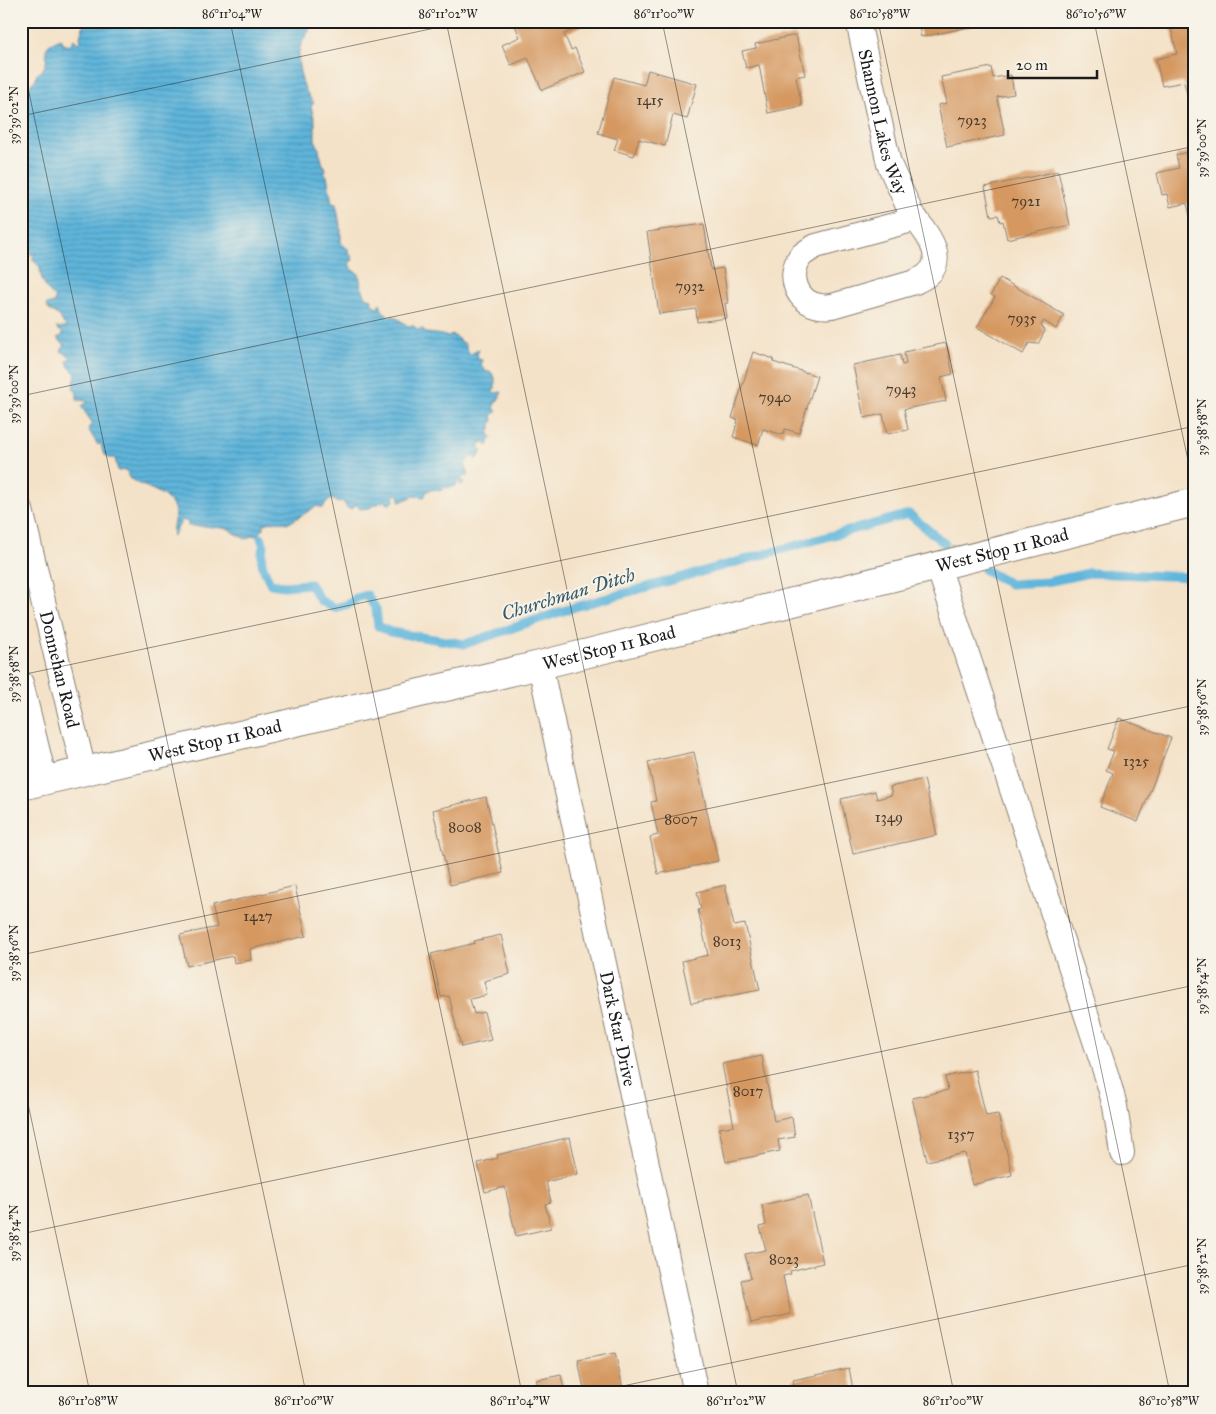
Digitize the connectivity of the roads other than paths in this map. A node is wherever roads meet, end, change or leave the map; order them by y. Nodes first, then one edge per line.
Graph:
1 (858, 21) edge
2 (916, 219) junction
3 (1195, 502) edge
4 (21, 510) edge
5 (938, 566) junction
6 (540, 665) junction
7 (21, 683) edge
8 (84, 771) junction
9 (33, 784) edge
10 (1122, 1153) dead end
11 (696, 1393) edge

1 - 2 street, Shannon Lakes Way
2 - 2 street, Shannon Lakes Way
3 - 5 main road, West Stop 11 Road
4 - 8 street, Donnehan Road
5 - 6 main road, West Stop 11 Road
5 - 10 street
6 - 8 main road, West Stop 11 Road
6 - 11 street, Dark Star Drive
7 - 9 street
8 - 9 main road, West Stop 11 Road

